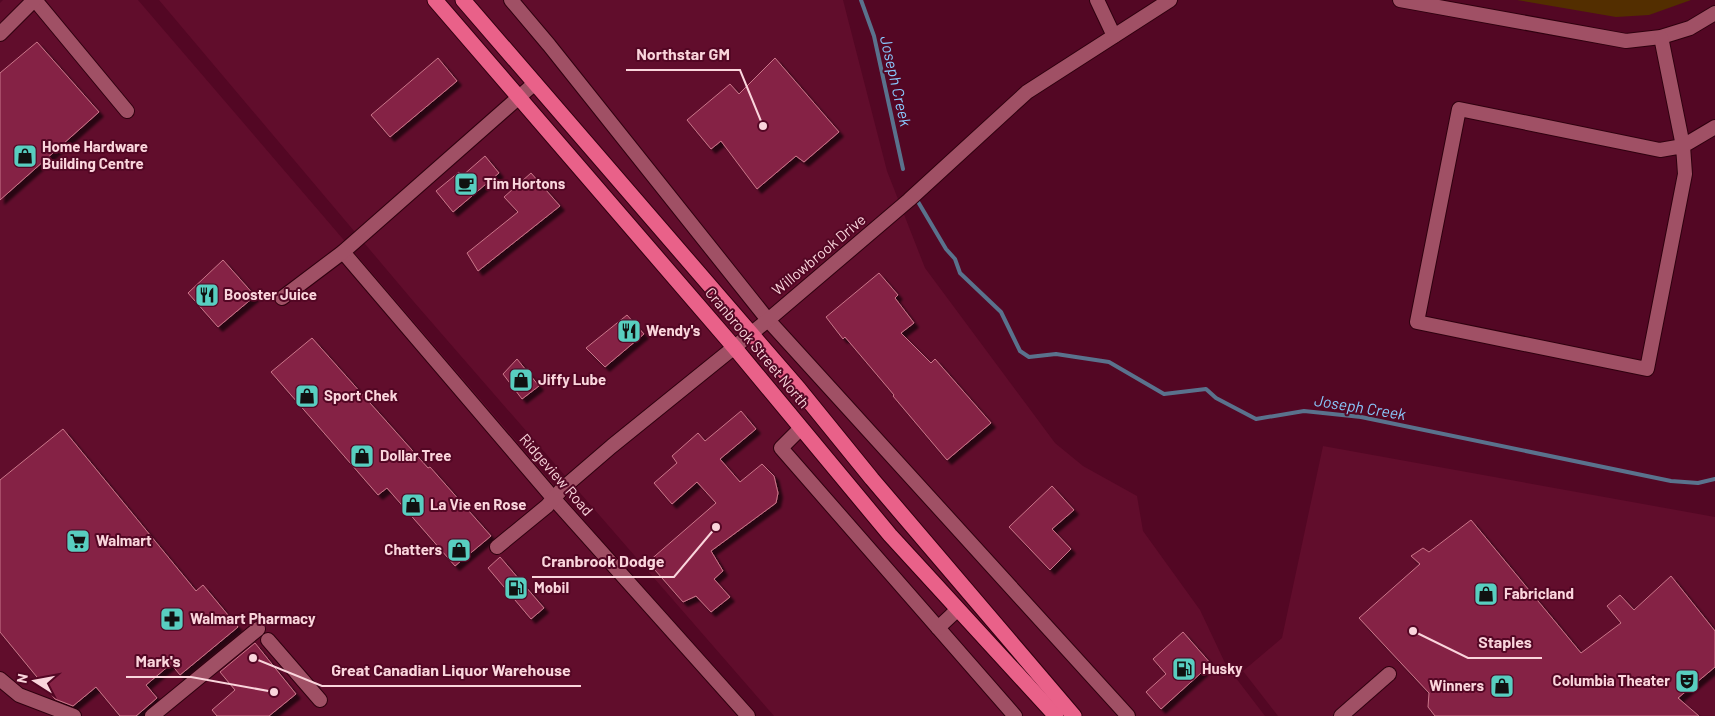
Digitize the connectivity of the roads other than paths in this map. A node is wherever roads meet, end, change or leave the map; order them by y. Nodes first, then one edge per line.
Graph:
1 (35, 0) edge
2 (435, 0) edge
3 (463, 0) edge
4 (511, 0) edge
5 (1096, 0) edge
6 (1170, 0) edge
7 (1400, 0) edge
8 (1715, 13) edge
9 (0, 34) edge
10 (1114, 36) junction
11 (1661, 37) junction
12 (535, 83) junction
13 (518, 97) junction
14 (127, 111) dead end
15 (1715, 127) edge
16 (1684, 146) junction
17 (343, 252) junction
18 (282, 298) dead end
19 (768, 320) junction
20 (750, 333) junction
21 (734, 347) junction
22 (801, 428) junction
23 (554, 499) junction
24 (497, 547) dead end
25 (957, 610) junction
26 (938, 628) junction
27 (258, 629) dead end
28 (268, 640) dead end
29 (1389, 674) dead end
30 (0, 679) edge
31 (320, 700) dead end
32 (1049, 713) edge
33 (74, 716) edge
34 (152, 716) edge
35 (748, 716) edge
36 (1014, 716) edge
37 (1074, 716) edge
38 (1128, 716) edge
39 (1341, 716) edge

1 - 9 street
1 - 14 street
2 - 13 highway, Cranbrook Street North
3 - 12 highway, Cranbrook Street North
4 - 19 street
5 - 10 street
6 - 10 street, Willowbrook Drive
7 - 11 street
8 - 11 street
10 - 19 street, Willowbrook Drive
11 - 16 street
12 - 13 street
12 - 20 highway, Cranbrook Street North
13 - 17 street
13 - 21 highway, Cranbrook Street North
15 - 16 street
16 - 16 street
17 - 18 street
17 - 23 street, Ridgeview Road
19 - 20 street, Willowbrook Drive
19 - 38 street
20 - 21 street, Willowbrook Drive
20 - 37 highway, Cranbrook Street North
21 - 22 highway, Cranbrook Street North
21 - 23 street, Willowbrook Drive
22 - 25 highway, Cranbrook Street North
22 - 26 street
23 - 24 street, Willowbrook Drive
23 - 35 street, Ridgeview Road
25 - 26 street
25 - 32 highway, Cranbrook Street North
26 - 36 street
27 - 34 street
28 - 31 street
29 - 39 street
30 - 33 street

